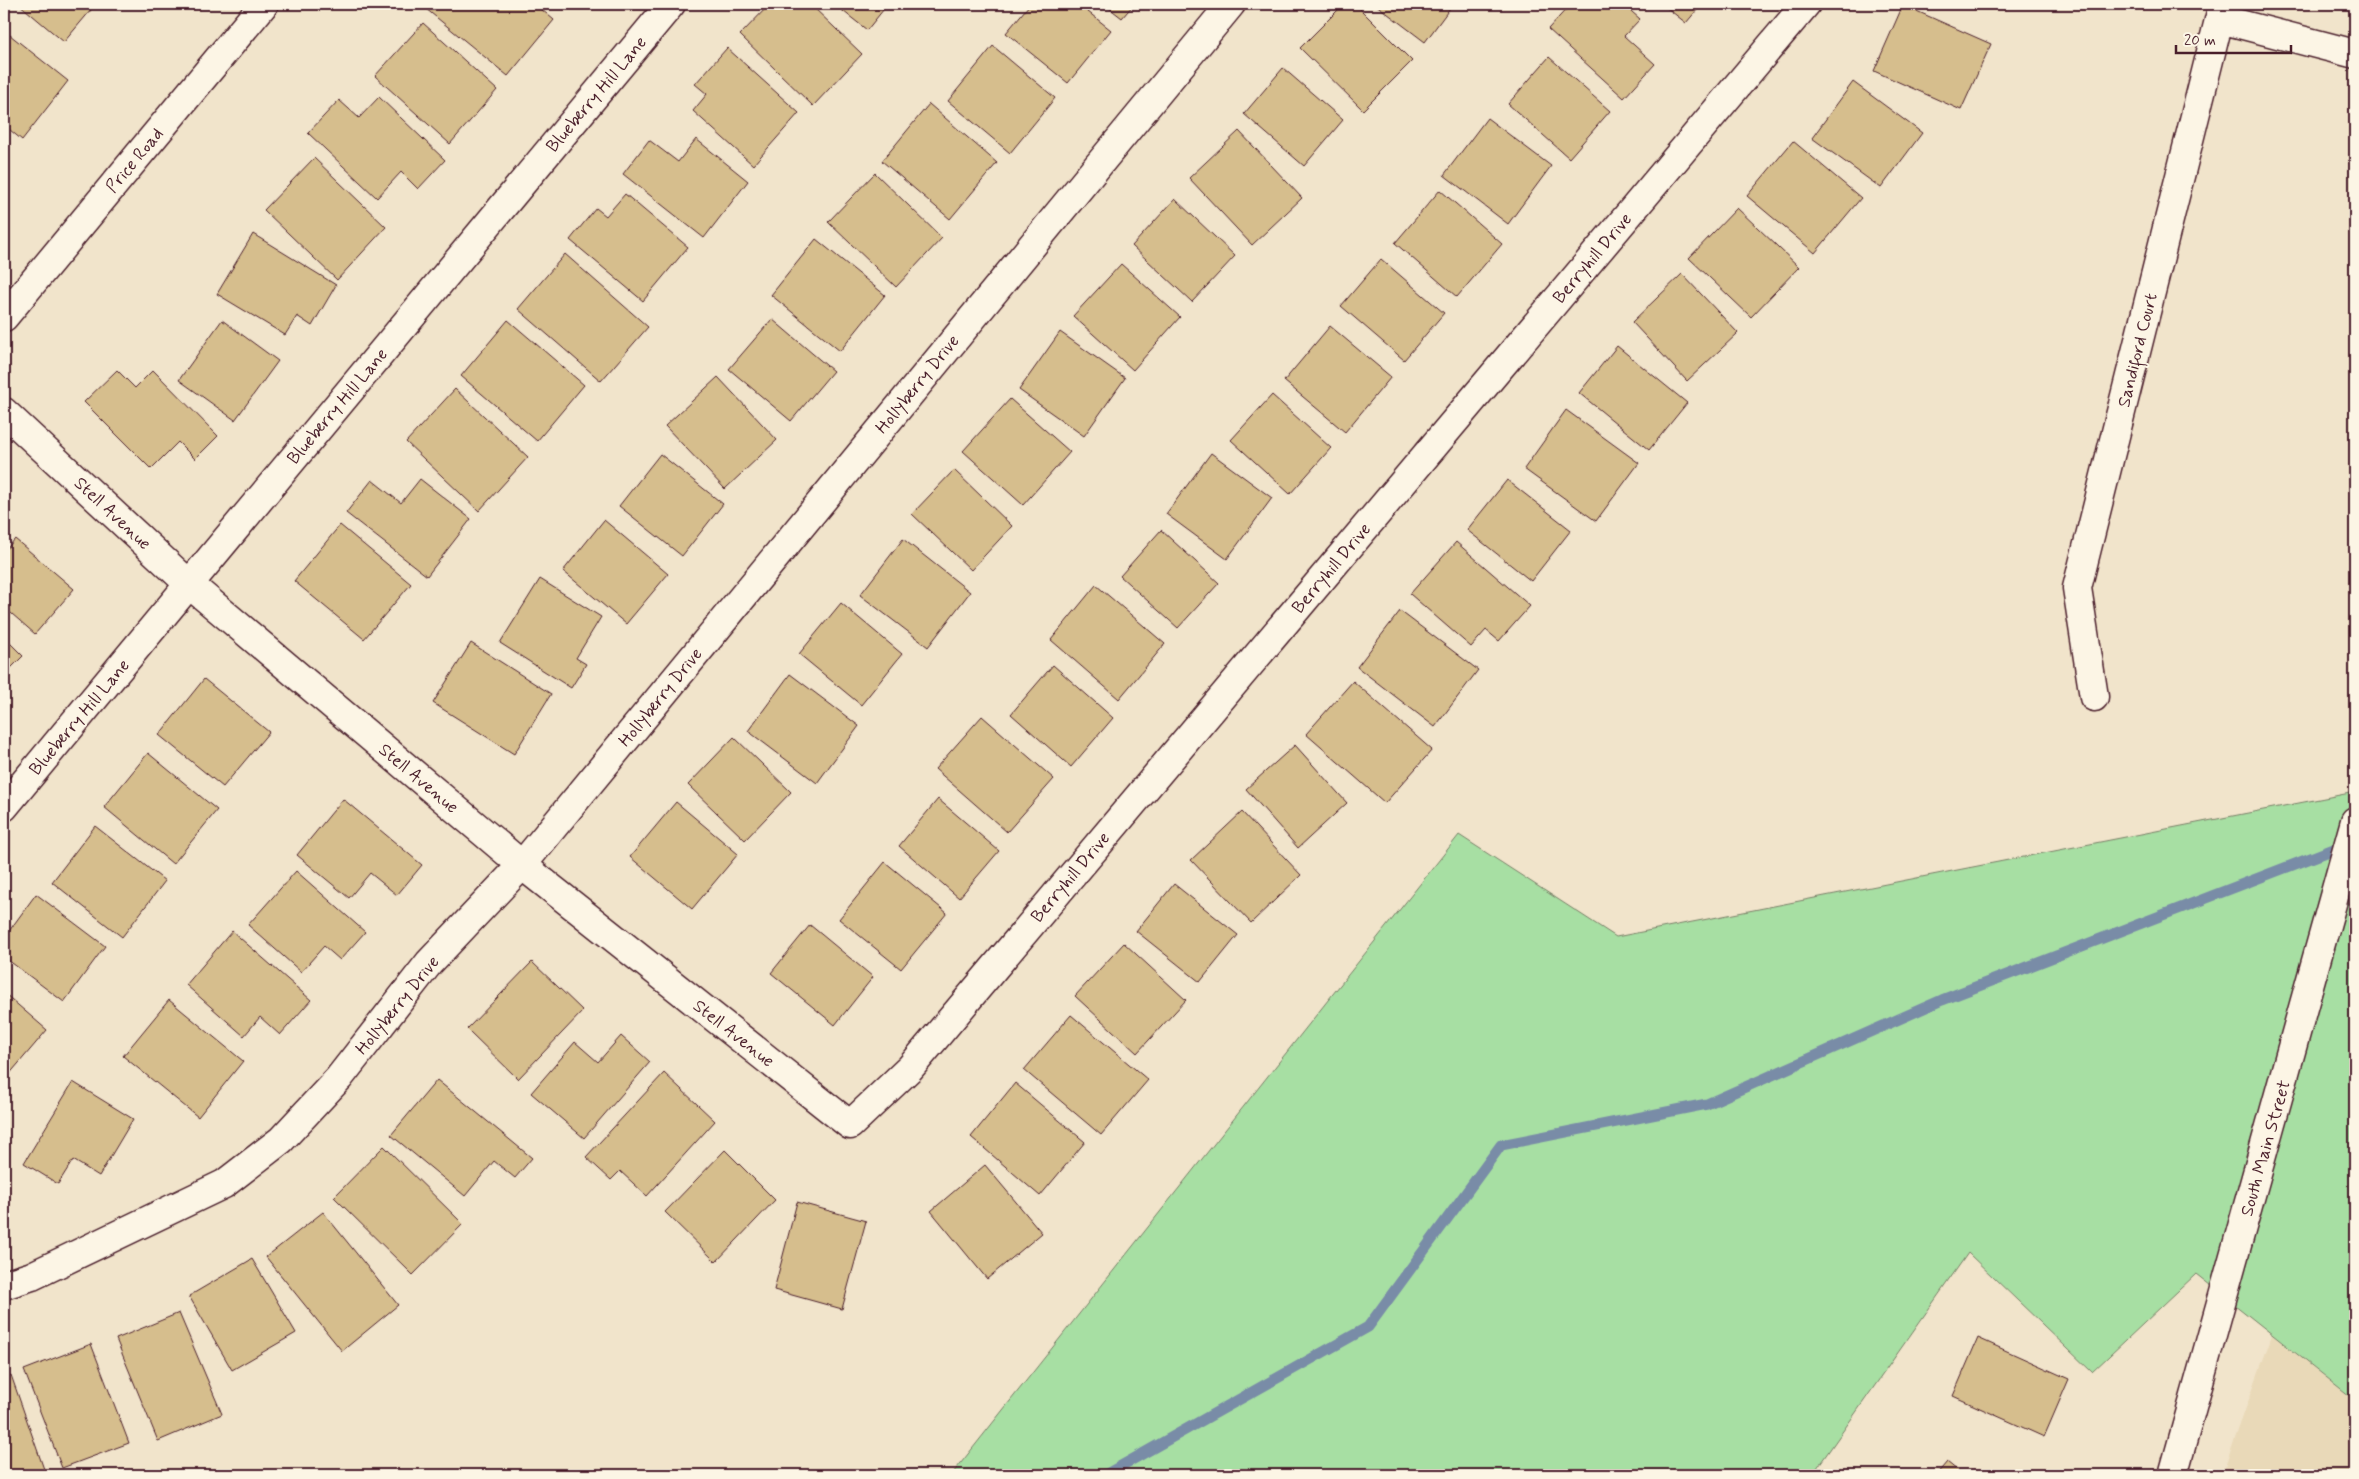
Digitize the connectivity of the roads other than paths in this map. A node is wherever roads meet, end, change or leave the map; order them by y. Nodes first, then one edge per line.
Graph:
1 (264, 4) edge
2 (671, 4) edge
3 (1231, 4) edge
4 (1806, 4) edge
5 (2222, 11) edge
6 (2355, 54) edge
7 (4, 317) edge
8 (4, 412) edge
9 (190, 584) junction
10 (2094, 697) dead end
11 (4, 807) edge
12 (2355, 821) edge
13 (522, 865) junction
14 (850, 1126) joint
15 (4, 1285) edge
16 (2173, 1475) edge

1 - 7 street, Price Road
2 - 9 street, Blueberry Hill Lane
3 - 13 street, Hollyberry Drive
4 - 14 street, Berryhill Drive
5 - 6 street
5 - 10 street, Sandiford Court
8 - 9 street, Stell Avenue
9 - 11 street, Blueberry Hill Lane
9 - 13 street, Stell Avenue
12 - 16 street, South Main Street
13 - 14 street, Stell Avenue
13 - 15 street, Hollyberry Drive

